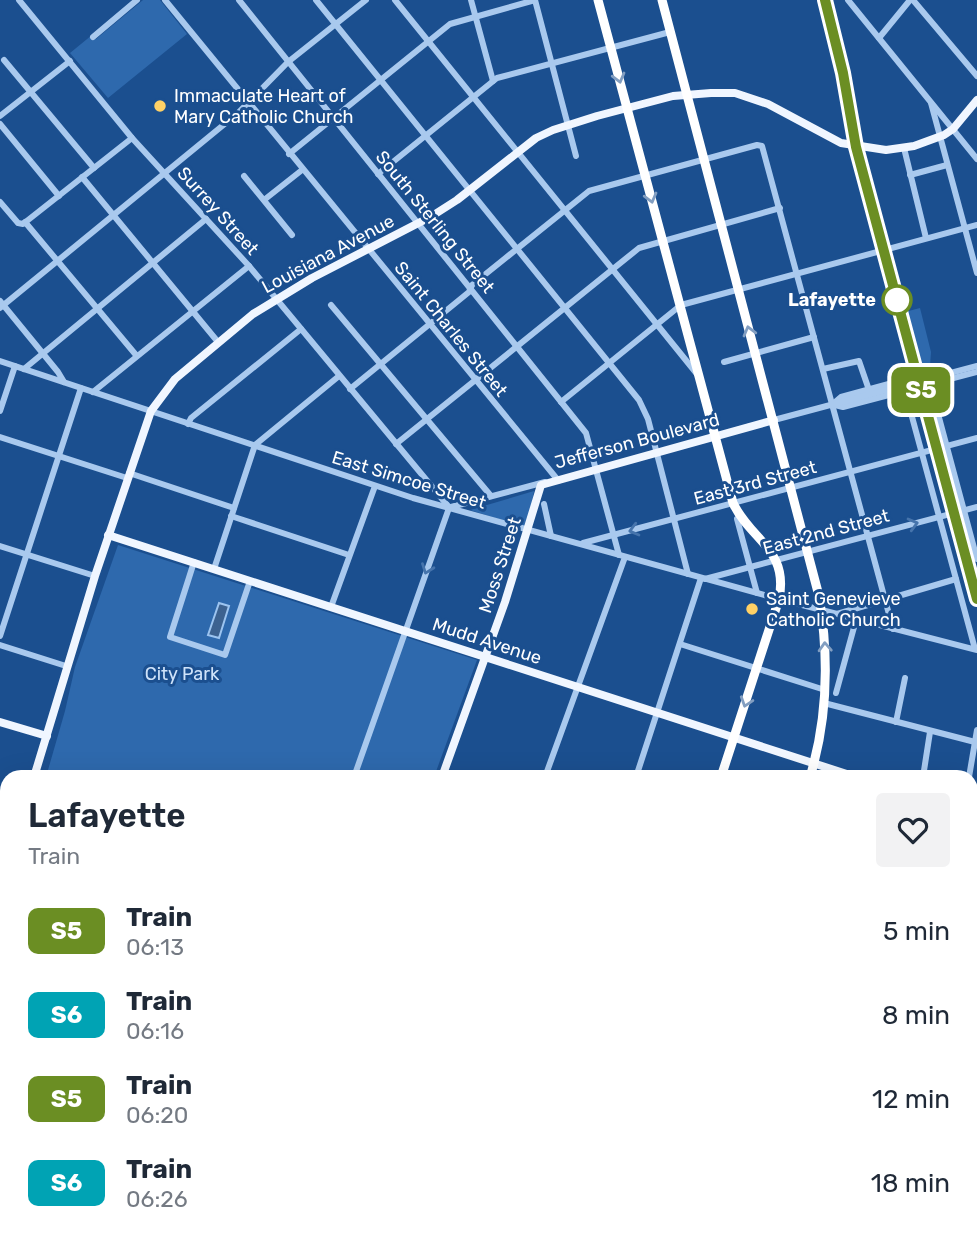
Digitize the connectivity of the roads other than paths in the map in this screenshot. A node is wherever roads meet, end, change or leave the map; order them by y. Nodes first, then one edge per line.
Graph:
1 (19, 0) edge
2 (137, 0) edge
3 (165, 0) edge
4 (316, 0) edge
5 (366, 0) edge
6 (395, 0) edge
7 (471, 0) edge
8 (535, 0) edge
9 (598, 0) edge
10 (662, 0) edge
11 (848, 0) edge
12 (911, 0) edge
13 (243, 1) edge
14 (475, 16) junction
15 (336, 24) junction
16 (670, 32) junction
17 (93, 37) dead end
18 (879, 38) junction
19 (428, 41) junction
20 (611, 47) junction
21 (4, 60) dead end
22 (70, 61) junction
23 (288, 62) junction
24 (551, 64) junction
25 (977, 76) edge
26 (380, 81) junction
27 (493, 81) junction
28 (31, 91) junction
29 (687, 95) junction
30 (473, 97) junction
31 (977, 100) edge
32 (930, 101) junction
33 (248, 103) junction
34 (627, 108) junction
35 (0, 116) edge
36 (333, 118) junction
37 (0, 124) edge
38 (568, 125) junction
39 (953, 129) junction
40 (425, 136) junction
41 (132, 138) junction
42 (940, 138) junction
43 (904, 148) junction
44 (518, 152) junction
45 (289, 154) junction
46 (576, 156) dead end
47 (704, 159) junction
48 (977, 159) edge
49 (947, 165) junction
50 (94, 168) junction
51 (302, 170) junction
52 (165, 173) junction
53 (378, 174) junction
54 (645, 175) junction
55 (910, 175) junction
56 (244, 176) dead end
57 (82, 177) junction
58 (470, 190) junction
59 (59, 196) junction
60 (264, 200) junction
61 (0, 202) edge
62 (780, 208) junction
63 (565, 210) junction
64 (114, 215) junction
65 (206, 219) junction
66 (25, 222) junction
67 (418, 224) junction
68 (721, 224) junction
69 (977, 225) edge
70 (964, 229) junction
71 (292, 235) dead end
72 (926, 238) junction
73 (663, 240) junction
74 (517, 248) junction
75 (368, 250) junction
76 (58, 261) junction
77 (153, 262) junction
78 (249, 266) junction
79 (612, 270) junction
80 (798, 273) junction
81 (977, 274) edge
82 (470, 289) junction
83 (738, 289) junction
84 (275, 299) junction
85 (681, 304) junction
86 (1, 305) edge
87 (331, 305) dead end
88 (564, 307) junction
89 (98, 309) junction
90 (193, 312) junction
91 (430, 324) junction
92 (657, 325) junction
93 (301, 330) junction
94 (814, 337) junction
95 (218, 342) junction
96 (517, 346) junction
97 (44, 354) junction
98 (755, 354) junction
99 (136, 355) junction
100 (0, 361) edge
101 (724, 362) dead end
102 (610, 363) junction
103 (380, 364) junction
104 (15, 366) junction
105 (24, 369) junction
106 (824, 369) junction
107 (977, 369) edge
108 (940, 370) dead end
109 (698, 375) junction
110 (339, 376) junction
111 (475, 380) junction
112 (64, 383) junction
113 (930, 384) junction
114 (81, 388) junction
115 (350, 389) junction
116 (869, 390) junction
117 (905, 390) junction
118 (93, 392) junction
119 (561, 402) junction
120 (833, 404) junction
121 (0, 411) edge
122 (151, 411) junction
123 (425, 419) junction
124 (774, 420) junction
125 (188, 424) junction
126 (0, 437) edge
127 (715, 437) junction
128 (977, 438) edge
129 (396, 444) junction
130 (255, 446) junction
131 (946, 446) junction
132 (656, 453) junction
133 (922, 453) junction
134 (59, 456) junction
135 (597, 469) junction
136 (851, 472) junction
137 (128, 475) junction
138 (557, 479) junction
139 (545, 482) junction
140 (375, 486) junction
141 (792, 488) junction
142 (491, 496) junction
143 (733, 503) junction
144 (544, 504) dead end
145 (977, 507) edge
146 (234, 508) junction
147 (449, 508) junction
148 (965, 510) junction
149 (231, 516) junction
150 (939, 517) junction
151 (673, 519) junction
152 (737, 519) dead end
153 (529, 530) junction
154 (108, 535) junction
155 (614, 535) junction
156 (869, 535) junction
157 (551, 537) junction
158 (580, 544) junction
159 (0, 546) edge
160 (809, 552) junction
161 (27, 554) junction
162 (349, 555) junction
163 (622, 556) junction
164 (977, 559) edge
165 (776, 560) junction
166 (194, 562) junction
167 (750, 567) junction
168 (214, 569) junction
169 (688, 574) junction
170 (95, 576) junction
171 (703, 578) junction
172 (956, 579) junction
173 (250, 581) junction
174 (757, 593) junction
175 (779, 599) junction
176 (886, 600) junction
177 (331, 607) junction
178 (821, 610) junction
179 (835, 614) junction
180 (856, 620) junction
181 (893, 629) junction
182 (405, 631) junction
183 (0, 636) edge
184 (680, 644) junction
185 (0, 645) edge
186 (976, 649) edge
187 (485, 657) junction
188 (66, 666) junction
189 (757, 668) junction
190 (905, 678) dead end
191 (577, 688) junction
192 (825, 690) junction
193 (836, 693) dead end
194 (824, 703) junction
195 (658, 713) junction
196 (0, 722) edge
197 (896, 722) junction
198 (977, 730) edge
199 (930, 732) junction
200 (47, 736) junction
201 (734, 737) junction
202 (975, 742) junction
203 (814, 763) junction
204 (36, 770) edge
205 (356, 770) edge
206 (445, 770) edge
207 (548, 770) edge
208 (638, 770) edge
209 (724, 770) edge
210 (812, 770) edge
211 (835, 770) edge
212 (924, 770) edge
213 (970, 770) edge

1 - 22 street, Surrey Street
2 - 17 street
3 - 33 street, Saint Charles Street
4 - 15 street
5 - 15 street
6 - 19 street
7 - 14 street
8 - 14 street
8 - 24 street
9 - 20 highway
10 - 16 highway
11 - 18 street
12 - 18 street
12 - 25 street
13 - 23 street, South Sterling Street
14 - 19 street
14 - 27 street
15 - 23 street
15 - 26 street
16 - 20 street
16 - 29 highway
18 - 32 street
19 - 26 street
19 - 30 street
20 - 24 street
20 -> 34 highway
21 - 28 street
22 - 28 street
22 - 41 street, Surrey Street
23 - 33 street
23 - 36 street, South Sterling Street
24 - 27 street
24 - 38 street
26 - 36 street
26 - 40 street
27 - 30 street
28 - 35 street
28 - 50 street
29 - 34 main road, Louisiana Avenue
29 - 43 main road, Louisiana Avenue
29 - 47 highway
30 - 40 street
30 - 44 street
31 - 39 main road, Louisiana Avenue
32 - 39 street
32 - 42 street
33 - 45 street, Saint Charles Street
33 - 52 street
34 - 38 main road, Louisiana Avenue
34 - 54 highway
36 - 45 street
36 - 53 street, South Sterling Street
37 - 59 street
38 - 44 main road, Louisiana Avenue
38 - 46 street
39 - 42 main road, Louisiana Avenue
39 - 48 street
40 - 53 street
40 - 58 street
41 - 50 street
41 - 52 street, Surrey Street
42 - 43 main road, Louisiana Avenue
42 - 49 street
43 - 55 street
44 - 58 main road, Louisiana Avenue
44 - 63 street
45 - 51 street, Saint Charles Street
47 - 54 street
47 - 62 street
47 - 68 highway
49 - 55 street
49 - 70 street
50 - 57 street
51 - 60 street
51 - 75 street, Saint Charles Street
52 - 64 street
52 - 65 street, Surrey Street
53 - 67 street, South Sterling Street
54 - 63 street
54 -> 73 highway
55 - 72 street
56 - 60 street
57 - 59 street
57 - 64 street
58 - 67 main road, Louisiana Avenue
58 - 74 street
59 - 66 street
60 - 71 street
61 - 66 street
62 - 68 street
62 - 80 street
63 - 74 street
63 - 79 street
64 - 76 street
64 - 77 street
65 - 77 street
65 - 78 street, Surrey Street
66 - 76 street
67 - 75 main road, Louisiana Avenue
67 - 82 street, South Sterling Street
68 - 73 street
68 - 83 highway
69 - 70 street
70 - 72 street
70 - 81 street
72 - 80 street
73 - 79 street
73 - 85 highway
74 - 82 street
74 - 88 street
75 - 84 main road, Louisiana Avenue
75 - 91 street, Saint Charles Street
76 - 86 street
76 - 89 street
77 - 89 street
77 - 90 street
78 - 84 street, Surrey Street
78 - 90 street
79 - 88 street
79 - 92 street
80 - 83 street
80 - 94 street
82 - 91 street
82 - 96 street, South Sterling Street
83 - 85 street
98 -> 83 highway
84 - 93 street, Surrey Street
84 - 95 main road, Louisiana Avenue
85 - 92 street
85 - 109 highway
86 - 97 street
87 - 103 street
88 - 96 street
88 - 102 street
89 - 97 street
89 - 99 street
90 - 95 street
90 - 99 street
91 - 103 street
91 - 111 street, Saint Charles Street
92 - 102 street
92 - 109 street
93 - 110 street, Surrey Street
93 - 125 street
94 - 98 street
94 - 106 street
95 - 122 main road, Louisiana Avenue
96 - 111 street
96 - 119 street, South Sterling Street
97 - 105 street
97 - 112 street
98 - 101 street
98 - 124 highway
99 - 118 street
100 - 104 street, East Simcoe Street
102 - 119 street
102 - 132 street
103 - 115 street
103 - 123 street
104 - 105 street, East Simcoe Street
104 - 121 street
105 - 112 street, East Simcoe Street
106 - 116 street
106 - 120 street
107 - 113 street, Jefferson Boulevard
107 - 120 street, Jefferson Boulevard
108 - 116 street, Jefferson Boulevard
109 - 127 highway
110 - 115 street, Surrey Street
110 - 130 street
111 - 123 street
111 - 138 street, Saint Charles Street
112 - 114 street, East Simcoe Street
113 - 117 street, Jefferson Boulevard
113 - 131 street
114 - 118 street, East Simcoe Street
114 - 134 street
115 - 129 street, Surrey Street
116 - 120 street, Jefferson Boulevard
117 - 120 street, Jefferson Boulevard
117 - 133 street
118 - 122 street, East Simcoe Street
119 - 135 street, South Sterling Street
120 - 124 street, Jefferson Boulevard
120 - 136 street
122 - 125 street, East Simcoe Street
122 - 137 main road, Louisiana Avenue
123 - 129 street
123 - 142 street
124 - 127 main road, Jefferson Boulevard
124 - 141 highway
125 - 130 street, East Simcoe Street
126 - 134 street
127 - 132 main road, Jefferson Boulevard
127 - 143 highway
128 - 131 street, East 3rd Street
129 - 147 street, Surrey Street
130 - 140 street, East Simcoe Street
130 - 146 street
131 - 133 street, East 3rd Street
131 - 148 street
132 - 135 main road, Jefferson Boulevard
132 - 151 street
133 - 136 street, East 3rd Street
133 - 150 street
134 - 137 street
134 - 161 street
135 - 138 main road, Jefferson Boulevard
135 - 155 street, South Sterling Street
136 - 141 street, East 3rd Street
136 - 156 street
137 - 146 street
137 - 154 main road, Louisiana Avenue
138 - 139 main road, Jefferson Boulevard
139 - 142 street, Jefferson Boulevard
139 - 153 main road, Moss Street
140 - 147 street, East Simcoe Street
140 - 162 street
141 - 143 street, East 3rd Street
141 - 160 highway
142 - 147 street, Jefferson Boulevard
143 - 151 street, East 3rd Street
143 - 165 highway
144 - 157 street
145 - 148 street, East 2nd Street
146 - 149 street
147 - 153 street, East Simcoe Street
147 -> 182 street
148 - 150 street, East 2nd Street
148 - 164 street
149 - 162 street
149 - 168 street
156 -> 150 street, East 2nd Street
150 - 172 street
151 -> 155 street, East 3rd Street
151 - 169 street
152 - 167 street
153 - 157 street, East Simcoe Street
153 - 187 main road, Moss Street
154 - 166 main road, Mudd Avenue
154 - 170 main road, Louisiana Avenue
155 - 158 street, East 3rd Street
155 - 163 street, South Sterling Street
156 - 160 street, East 2nd Street
156 - 176 street
157 - 158 street, East Simcoe Street
158 - 163 street, East Simcoe Street
159 - 161 street
160 - 165 street, East 2nd Street
160 - 178 highway
161 - 170 street
161 - 183 street
162 - 177 street
163 - 169 street, East Simcoe Street
163 - 191 street
165 - 167 street, East 2nd Street
165 - 175 highway
166 - 168 main road, Mudd Avenue
166 - 173 street
167 - 171 street, East 2nd Street
167 - 174 street
168 - 173 main road, Mudd Avenue
169 - 171 street, East Simcoe Street
170 - 188 main road, Louisiana Avenue
171 - 174 street, East Simcoe Street
171 - 184 street
172 - 176 street
172 - 186 street
173 - 177 main road, Mudd Avenue
174 - 175 street, East Simcoe Street
175 - 178 street, East Simcoe Street
175 - 189 highway
176 - 179 street
176 - 181 street
177 - 182 main road, Mudd Avenue
178 - 179 street, East Simcoe Street
192 -> 178 highway
179 - 180 street, East Simcoe Street
180 - 181 street, East Simcoe Street
180 - 193 street
181 - 186 street, East Simcoe Street
182 - 187 main road, Mudd Avenue
182 - 205 street
184 - 189 street
184 - 195 street
185 - 188 street
187 - 191 main road, Mudd Avenue
187 - 206 main road, Moss Street
188 - 200 main road, Louisiana Avenue
189 - 192 street
189 -> 201 highway
190 - 197 street
191 - 195 main road, Mudd Avenue
191 - 207 street
192 - 194 highway
194 - 197 street
194 - 203 highway
195 - 201 main road, Mudd Avenue
195 - 208 street
196 - 200 main road
197 - 199 street
198 - 202 street
199 - 202 street
199 - 212 street
200 - 204 main road, Louisiana Avenue
201 - 203 main road, Mudd Avenue
201 - 209 highway
202 - 213 street
203 - 210 highway
203 - 211 main road, Mudd Avenue

